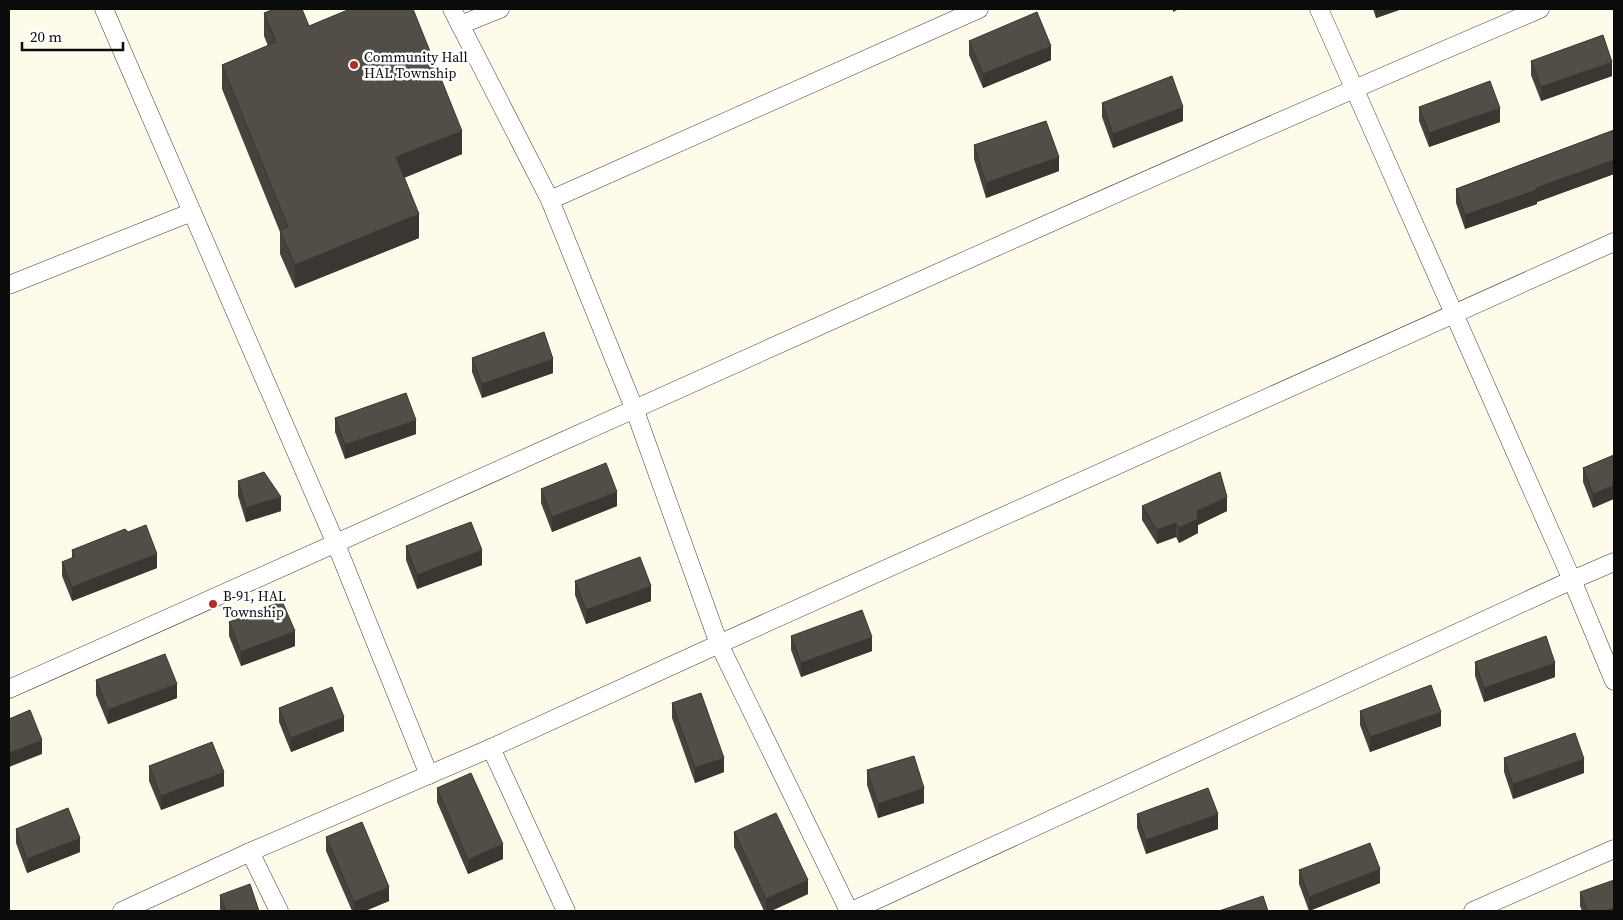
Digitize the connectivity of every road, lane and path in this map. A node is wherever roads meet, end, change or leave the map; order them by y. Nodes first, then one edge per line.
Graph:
1 (104, 9) edge
2 (452, 9) edge
3 (500, 9) edge
4 (979, 9) edge
5 (1319, 9) edge
6 (1540, 9) edge
7 (460, 25) junction
8 (1354, 88) junction
9 (550, 200) junction
10 (192, 212) junction
11 (1614, 242) edge
12 (9, 285) edge
13 (1454, 314) junction
14 (634, 408) junction
15 (336, 544) junction
16 (1614, 562) edge
17 (1572, 580) junction
18 (719, 644) junction
19 (1614, 681) edge
20 (9, 689) edge
21 (491, 748) junction
22 (429, 775) junction
23 (1614, 849) edge
24 (250, 852) junction
25 (122, 911) edge
26 (279, 911) edge
27 (566, 911) edge
28 (851, 911) edge
29 (1473, 911) edge

1 - 10 lane
2 - 7 lane
3 - 7 lane
4 - 9 lane
5 - 8 lane
6 - 8 lane
7 - 9 lane
8 - 13 lane
8 - 14 lane
9 - 14 lane
10 - 12 lane
10 - 15 lane
11 - 13 lane
13 - 17 lane
13 - 18 lane
14 - 15 lane
14 - 18 lane
15 - 20 lane
15 - 22 lane
16 - 17 lane
17 - 19 lane
17 - 28 lane
18 - 21 lane
18 - 28 lane
21 - 22 lane
21 - 27 lane
22 - 24 lane
23 - 29 lane
24 - 25 lane
24 - 26 lane

